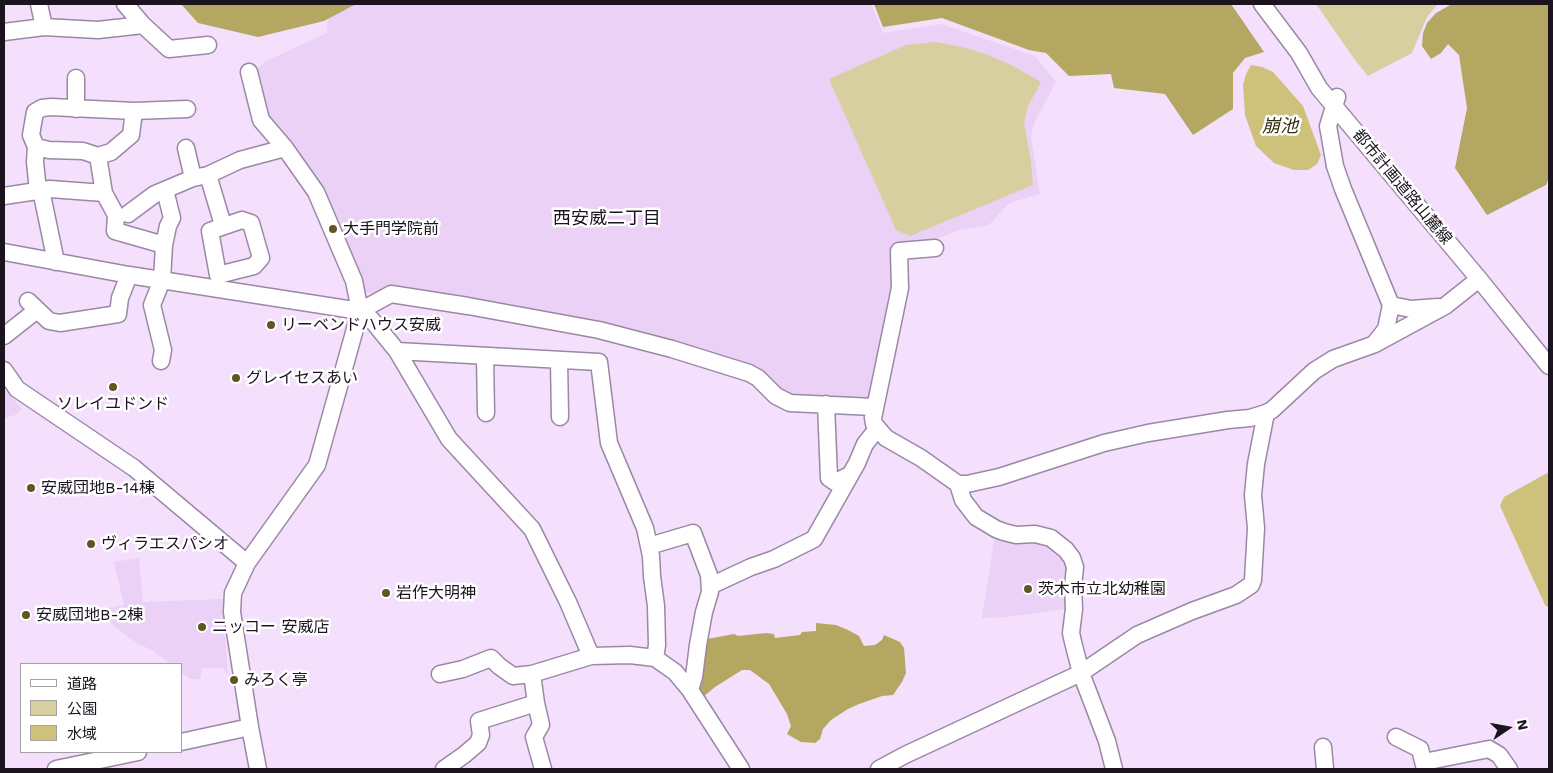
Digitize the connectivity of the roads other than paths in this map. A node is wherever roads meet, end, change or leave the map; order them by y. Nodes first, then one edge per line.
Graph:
1 (39, 4) edge
2 (125, 4) edge
3 (1262, 4) edge
4 (143, 25) junction
5 (44, 27) junction
6 (4, 32) edge
7 (208, 45) dead end
8 (249, 72) dead end
9 (76, 78) dead end
10 (1336, 99) junction
11 (76, 108) junction
12 (187, 109) dead end
13 (134, 111) junction
14 (36, 147) junction
15 (186, 148) dead end
16 (285, 148) junction
17 (98, 156) junction
18 (200, 176) junction
19 (166, 190) junction
20 (40, 191) junction
21 (104, 193) junction
22 (4, 196) edge
23 (128, 214) dead end
24 (223, 225) dead end
25 (164, 246) junction
26 (935, 248) dead end
27 (4, 252) edge
28 (56, 262) junction
29 (129, 275) junction
30 (1479, 279) junction
31 (162, 280) junction
32 (1391, 305) junction
33 (1445, 306) junction
34 (360, 311) junction
35 (4, 336) edge
36 (1375, 344) junction
37 (397, 351) junction
38 (484, 356) junction
39 (559, 360) junction
40 (161, 362) dead end
41 (1549, 366) edge
42 (4, 370) edge
43 (826, 404) junction
44 (874, 407) junction
45 (486, 413) dead end
46 (1266, 414) junction
47 (560, 417) dead end
48 (877, 429) junction
49 (848, 476) junction
50 (958, 484) junction
51 (649, 546) junction
52 (247, 563) junction
53 (710, 586) junction
54 (591, 656) junction
55 (655, 658) junction
56 (1082, 673) junction
57 (440, 674) dead end
58 (532, 674) junction
59 (690, 690) junction
60 (536, 703) junction
61 (250, 727) junction
62 (1396, 737) dead end
63 (182, 742) edge
64 (1323, 747) dead end
65 (136, 753) edge
66 (116, 763) edge
67 (1424, 766) edge
68 (56, 769) edge
69 (258, 769) edge
70 (444, 769) edge
71 (542, 769) edge
72 (741, 769) edge
73 (879, 769) edge
74 (1114, 769) edge
75 (1325, 769) edge
76 (1509, 769) edge

1 - 5 street
2 - 4 street
3 - 10 street, 都市計画道路山麓線
4 - 5 street
4 - 7 street
5 - 6 street
8 - 16 street
9 - 11 street
10 - 30 street, 都市計画道路山麓線
10 - 32 street
11 - 13 street
11 - 14 street
12 - 13 street
13 - 17 street
14 - 17 street
14 - 20 street
15 - 18 street
16 - 18 street
16 - 34 street
17 - 21 street
18 - 19 street
18 - 24 street
19 - 23 street
19 - 25 street
20 - 21 street
20 - 22 street
20 - 28 street
21 - 25 street
25 - 31 street
26 - 44 street
27 - 28 street
28 - 29 street
29 - 31 street
29 - 35 street
30 - 33 street
30 - 41 street, 都市計画道路山麓線
31 - 34 street
31 - 40 street
32 - 33 street
32 - 36 street
33 - 36 street
34 - 37 street
34 - 43 street
34 - 52 street
36 - 46 street
37 - 38 street
37 - 54 street
38 - 39 street
38 - 45 street
39 - 47 street
39 - 51 street
42 - 52 street
43 - 44 street
43 - 49 street
44 - 48 street
46 - 50 street
46 - 56 street
48 - 49 street
48 - 50 street
49 - 53 street
50 - 56 street
51 - 53 street
51 - 55 street
52 - 61 street
53 - 59 street
54 - 55 street
54 - 58 street
55 - 59 street
56 - 73 street
56 - 74 street
57 - 58 street
58 - 60 street
59 - 72 street
60 - 70 street
60 - 71 street
61 - 63 street
61 - 69 street
62 - 67 street
64 - 75 street
65 - 66 street
66 - 68 street
67 - 76 street

